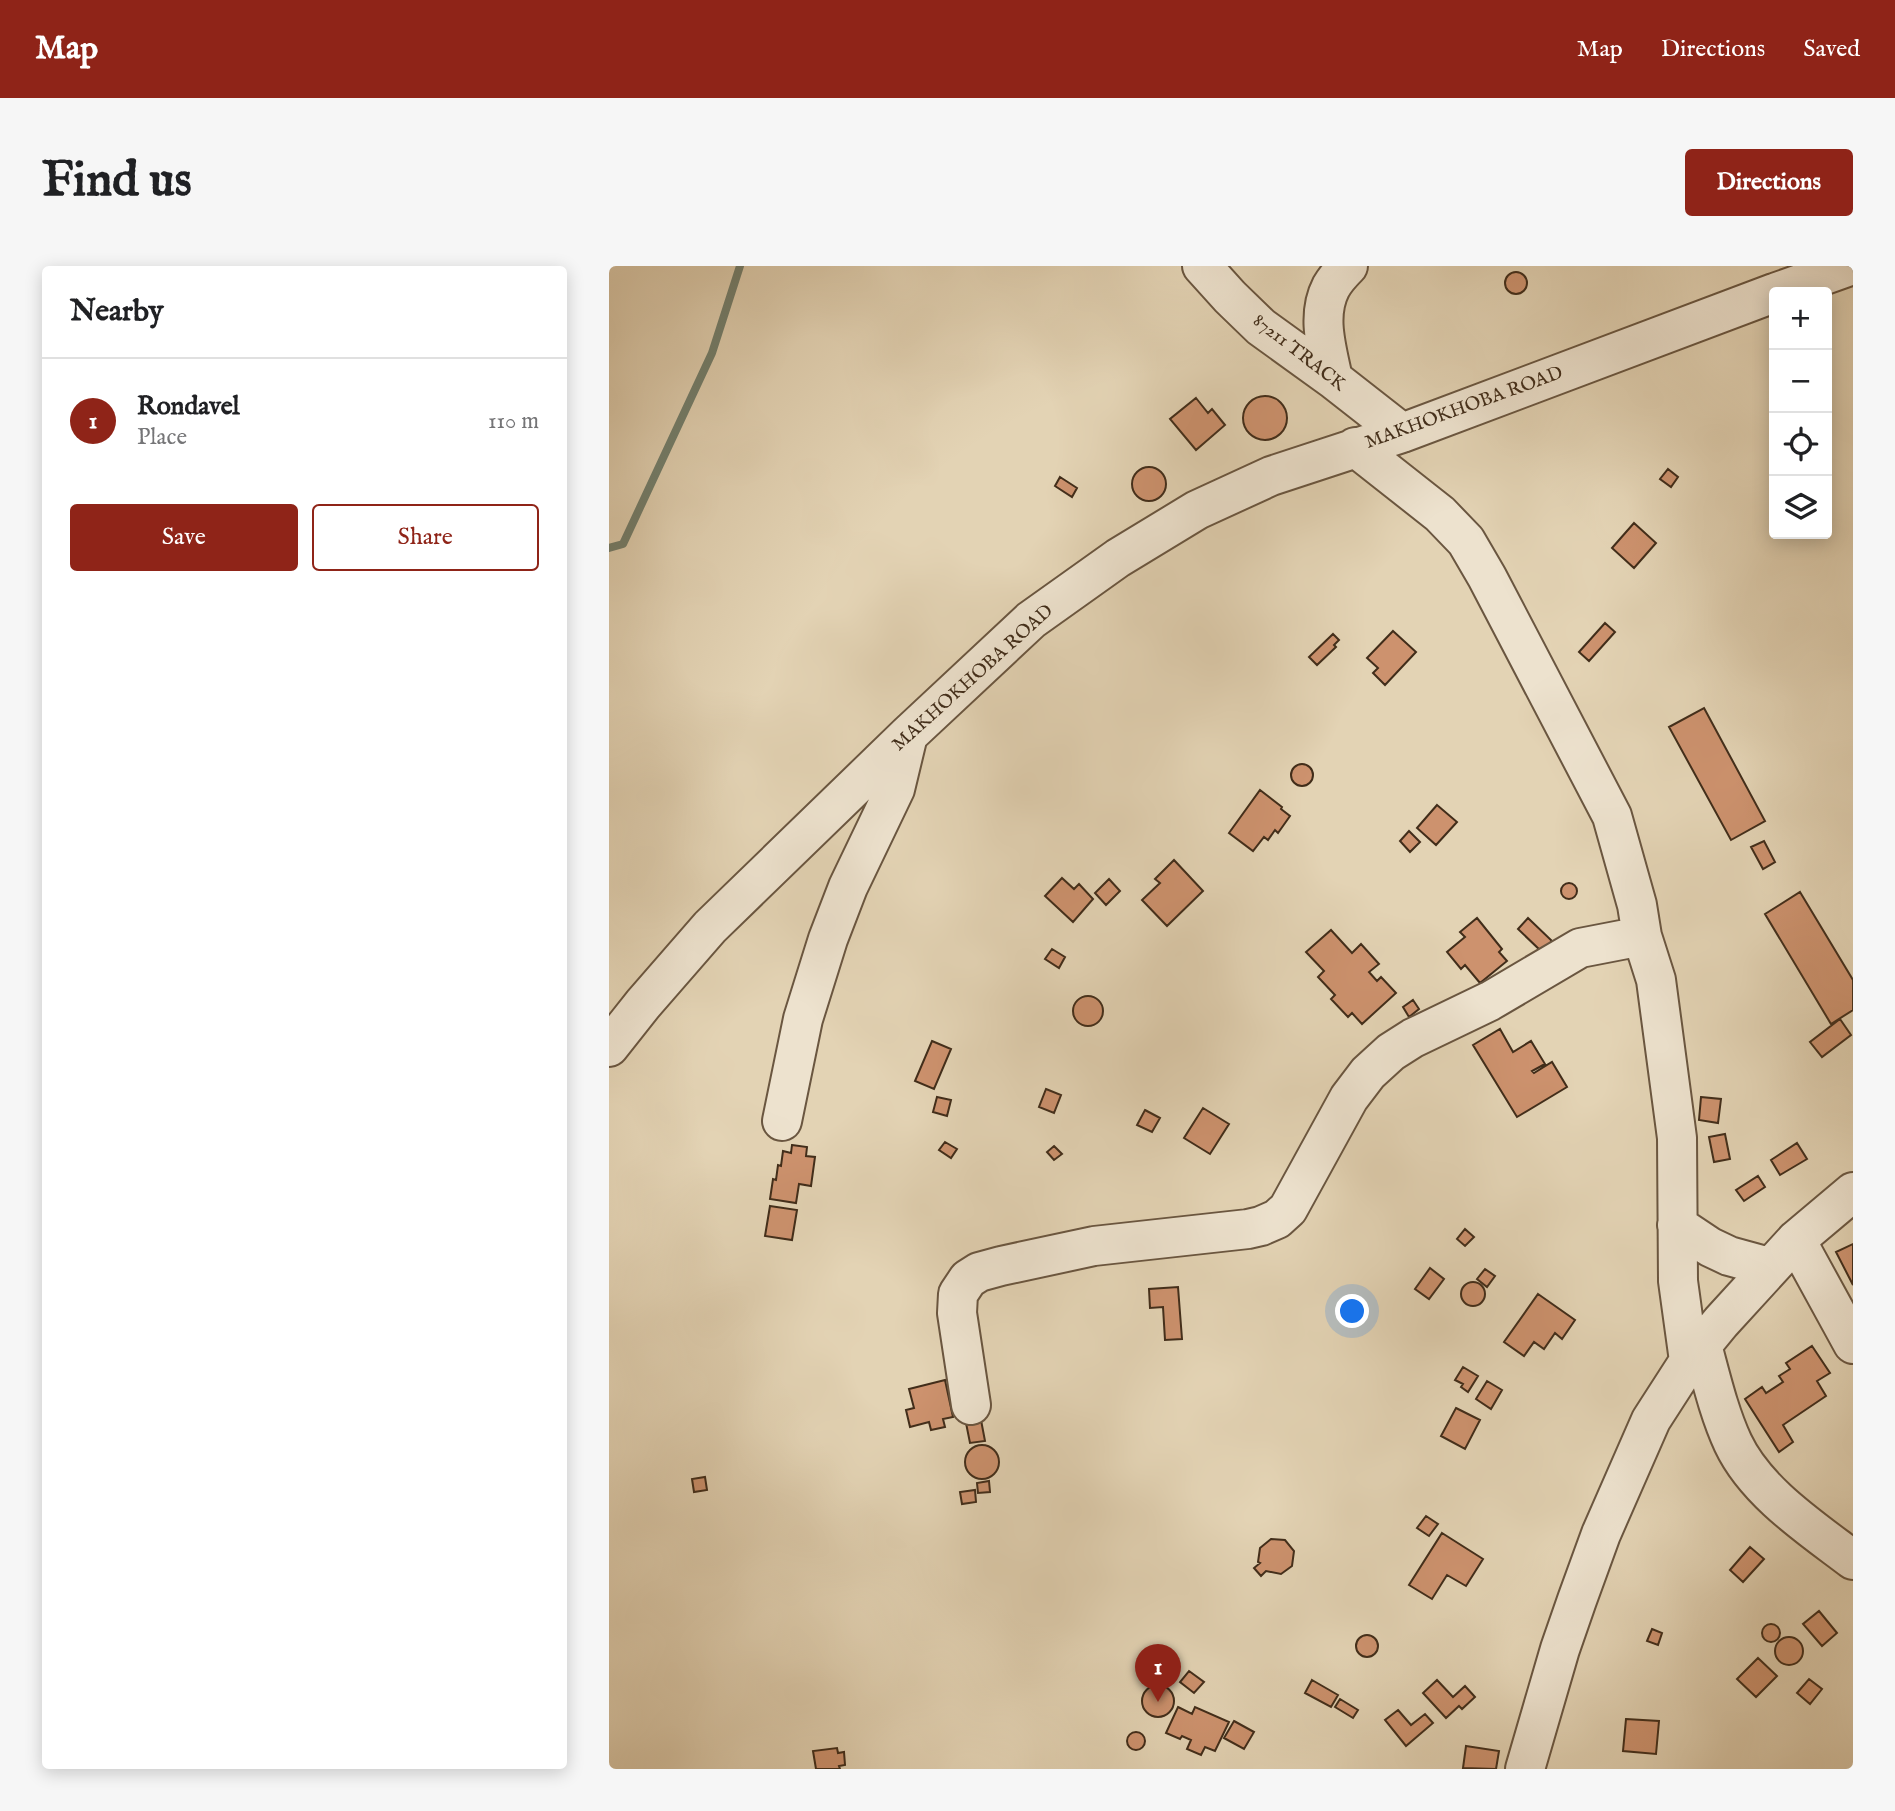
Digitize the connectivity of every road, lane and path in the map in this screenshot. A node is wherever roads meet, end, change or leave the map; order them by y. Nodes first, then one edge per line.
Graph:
1 (1202, 266) edge
2 (1348, 266) edge
3 (1850, 266) edge
4 (1792, 287) edge
5 (1769, 296) edge
6 (1333, 379) junction
7 (1402, 433) junction
8 (1355, 447) junction
9 (908, 735) junction
10 (1642, 936) junction
11 (609, 1047) edge
12 (782, 1121) dead end
13 (1853, 1192) edge
14 (1677, 1225) junction
15 (1796, 1240) junction
16 (1769, 1267) junction
17 (1853, 1344) edge
18 (1695, 1353) junction
19 (971, 1405) dead end
20 (1853, 1560) edge
21 (1525, 1769) edge

1 - 6 street, 87211 TRACK
2 - 6 street
3 - 4 street, MAKHOKHOBA ROAD
5 - 7 street, MAKHOKHOBA ROAD
6 - 7 street, 87211 TRACK
7 - 8 street, MAKHOKHOBA ROAD
8 - 9 street, MAKHOKHOBA ROAD
8 - 10 street
9 - 11 street, MAKHOKHOBA ROAD
9 - 12 street
10 - 14 street
10 - 19 street
13 - 15 street
14 - 16 street
14 - 18 street
15 - 16 street
15 - 17 street
16 - 18 street
18 - 20 street
18 - 21 street

